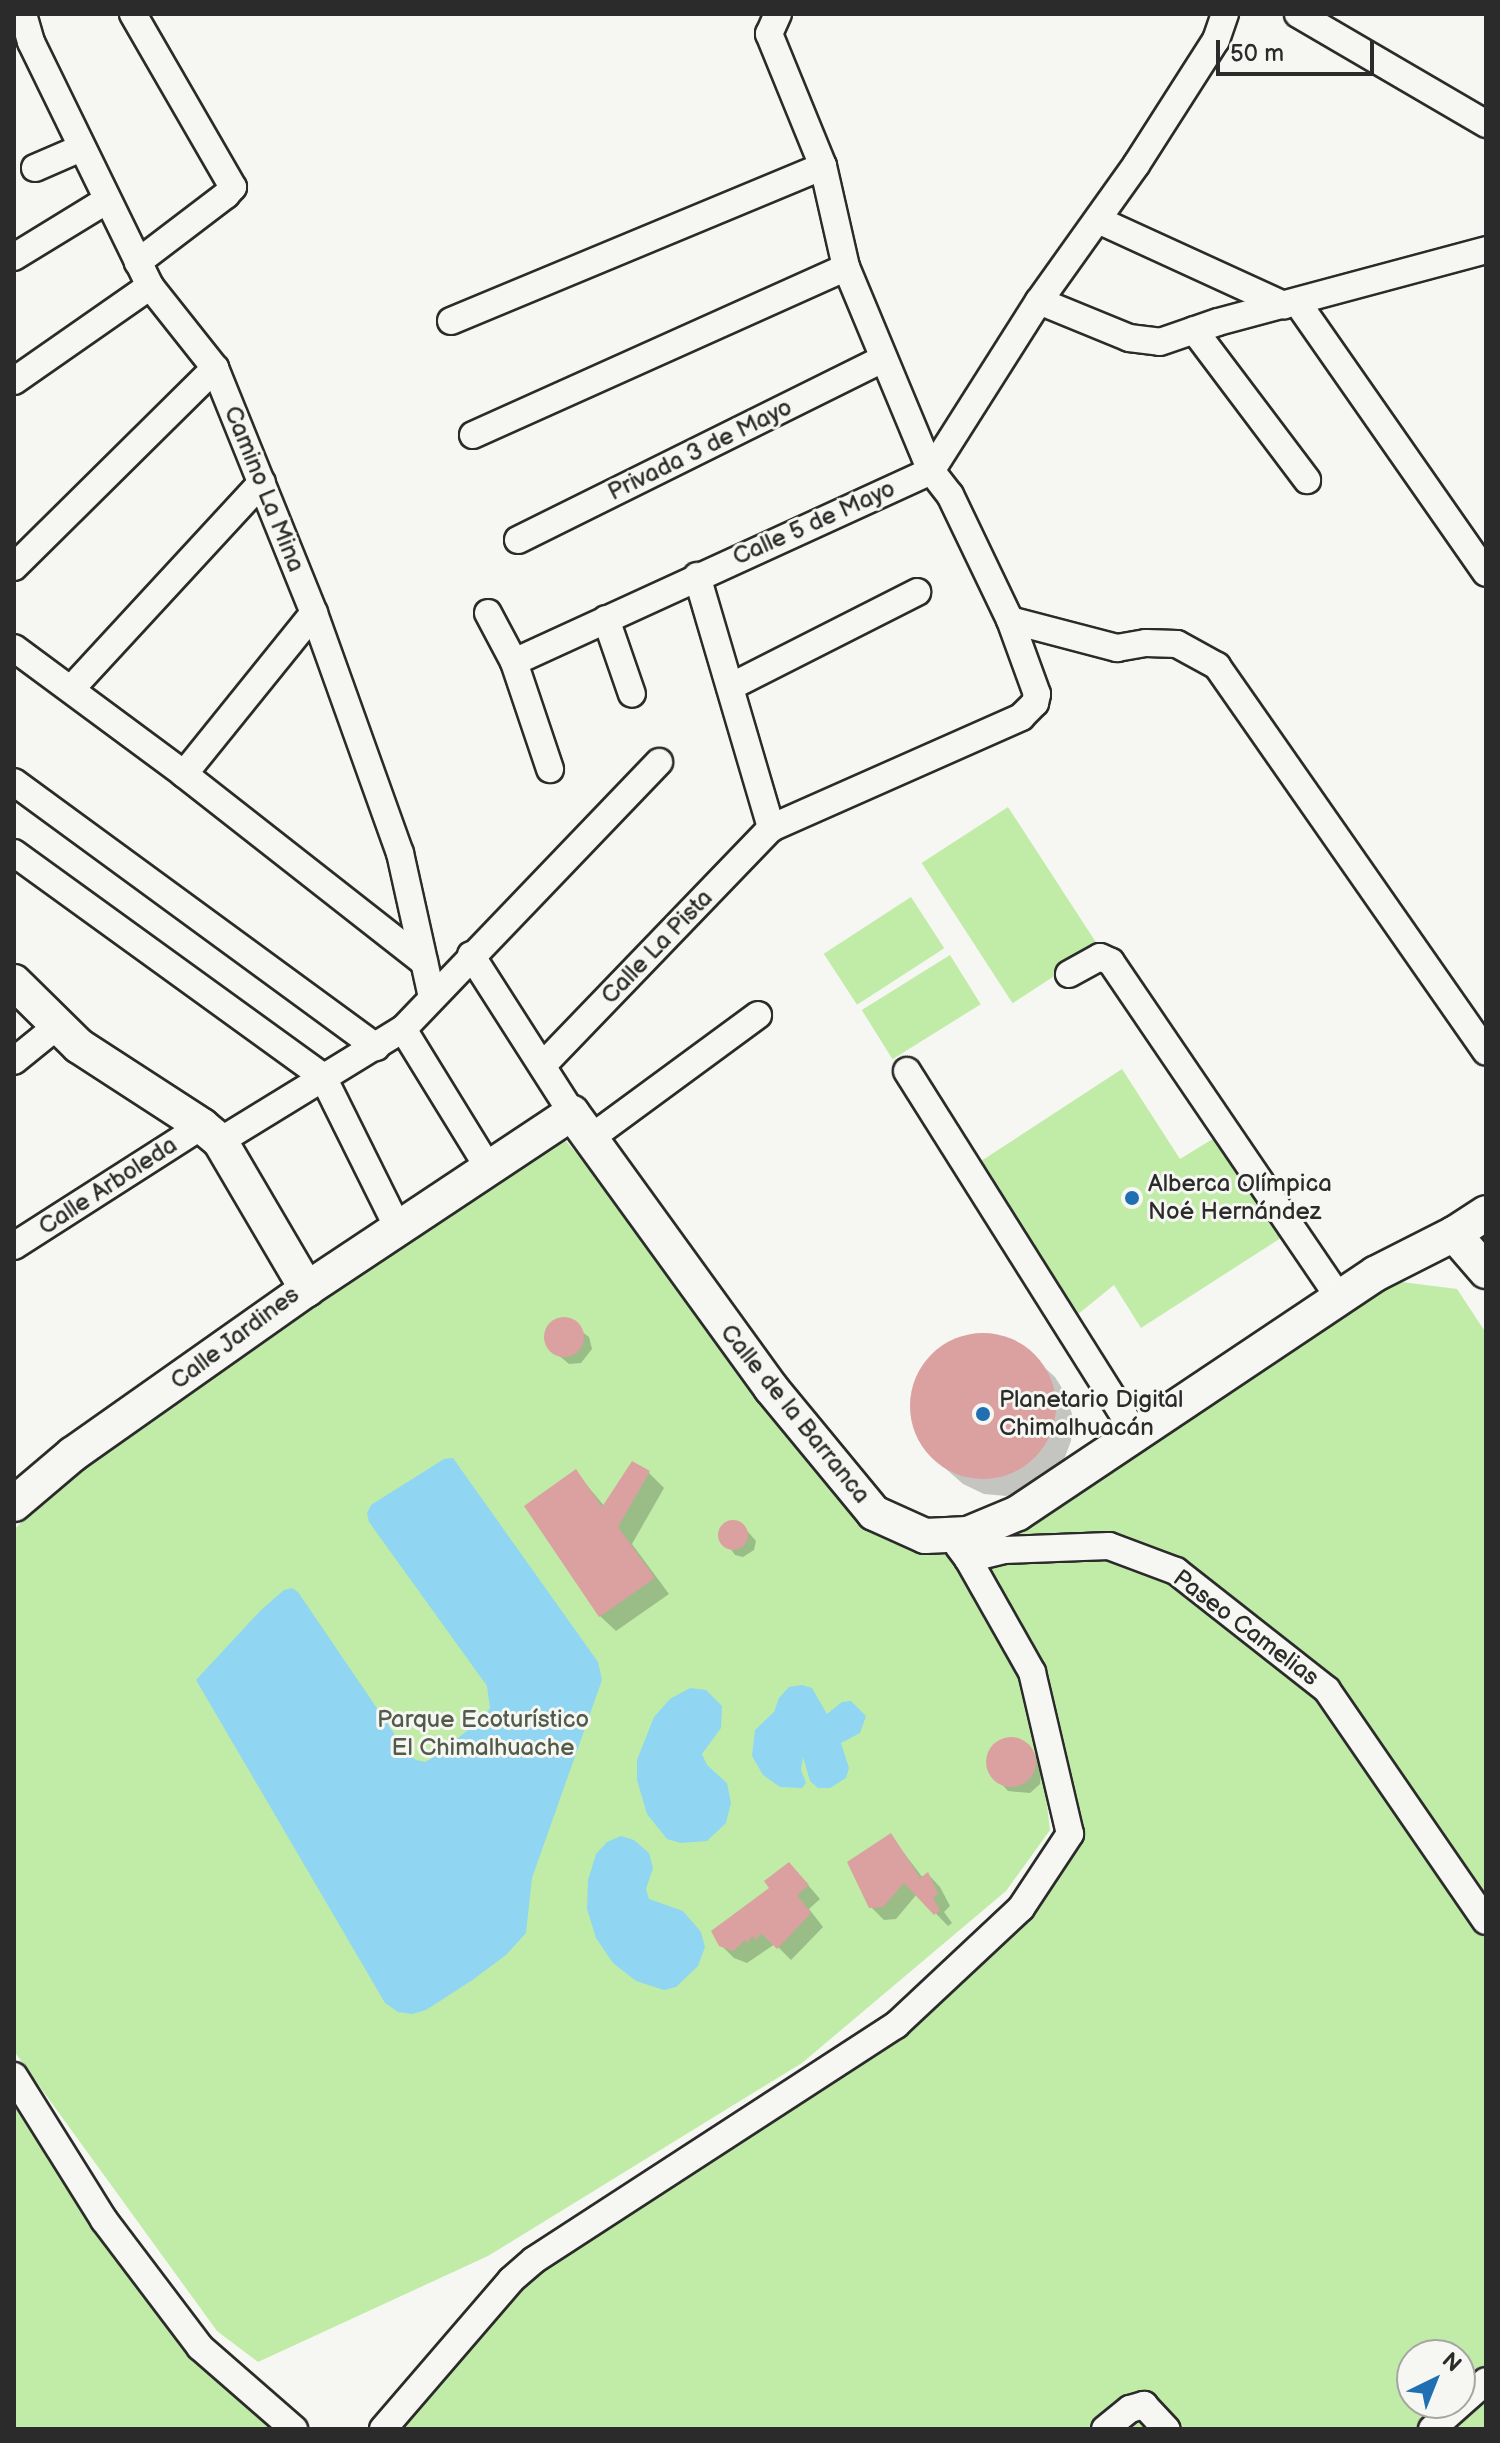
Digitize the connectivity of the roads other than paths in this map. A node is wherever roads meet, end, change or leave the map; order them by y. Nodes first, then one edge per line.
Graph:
1 (23, 14) edge
2 (133, 14) edge
3 (778, 14) edge
4 (1225, 14) edge
5 (1298, 14) edge
6 (1486, 124) edge
7 (81, 148) junction
8 (823, 166) junction
9 (35, 168) dead end
10 (107, 200) junction
11 (1098, 220) junction
12 (1486, 250) edge
13 (14, 257) edge
14 (138, 262) junction
15 (846, 267) junction
16 (150, 286) junction
17 (1039, 301) junction
18 (1290, 303) junction
19 (451, 321) dead end
20 (1194, 330) junction
21 (882, 359) junction
22 (215, 368) junction
23 (14, 381) edge
24 (473, 435) dead end
25 (931, 471) junction
26 (1307, 480) dead end
27 (262, 482) junction
28 (518, 540) dead end
29 (14, 567) edge
30 (1486, 573) edge
31 (697, 576) junction
32 (917, 592) dead end
33 (314, 613) junction
34 (488, 613) dead end
35 (606, 619) junction
36 (1010, 620) junction
37 (14, 648) edge
38 (514, 662) junction
39 (730, 687) junction
40 (72, 688) junction
41 (632, 694) dead end
42 (659, 762) dead end
43 (550, 769) dead end
44 (184, 774) junction
45 (14, 782) edge
46 (771, 828) junction
47 (14, 853) edge
48 (471, 955) junction
49 (424, 962) junction
50 (1069, 974) dead end
51 (14, 982) edge
52 (432, 997) junction
53 (758, 1015) dead end
54 (56, 1027) junction
55 (403, 1029) junction
56 (376, 1047) junction
57 (1486, 1051) edge
58 (14, 1061) edge
59 (543, 1065) junction
60 (907, 1071) dead end
61 (323, 1077) junction
62 (580, 1126) junction
63 (211, 1134) junction
64 (488, 1167) junction
65 (1486, 1213) edge
66 (399, 1230) junction
67 (1454, 1234) junction
68 (14, 1246) edge
69 (1486, 1271) edge
70 (307, 1289) junction
71 (1339, 1297) junction
72 (1137, 1436) junction
73 (14, 1504) edge
74 (959, 1547) junction
75 (1486, 1921) edge
76 (14, 2076) edge
77 (1486, 2381) edge
78 (252, 2393) junction
79 (269, 2429) edge
80 (294, 2429) edge
81 (383, 2429) edge
82 (1105, 2429) edge
83 (1166, 2429) edge
84 (1432, 2429) edge

1 - 7 street, Camino La Mina
2 - 14 street
3 - 8 street
4 - 11 street
5 - 6 street
7 - 9 street
7 - 10 street, Camino La Mina
8 - 15 street
8 - 19 street
10 - 13 street
10 - 14 street, Camino La Mina
11 - 17 street
11 - 18 street
12 - 18 street
14 - 16 street, Camino La Mina
15 - 21 street
15 - 24 street
16 - 22 street, Camino La Mina
16 - 23 street
17 - 20 street
17 - 25 street
18 - 20 street
18 - 30 street
20 - 26 street
21 - 25 street
21 - 28 street, Privada 3 de Mayo
22 - 27 street, Camino La Mina
22 - 29 street
25 - 31 street, Calle 5 de Mayo
25 - 36 street
27 - 33 street, Camino La Mina
27 - 40 street
31 - 35 street, Calle 5 de Mayo
31 - 39 street
32 - 39 street
33 - 44 street
33 - 49 street, Camino La Mina
34 - 38 street
35 - 38 street, Calle 5 de Mayo
35 - 41 street
36 - 46 street
36 - 57 street
37 - 40 street
38 - 43 street
39 - 46 street
40 - 44 street
42 - 48 street, Calle Arboleda
44 - 49 street
45 - 56 street
46 - 59 street, Calle La Pista
47 - 61 street
48 - 52 street, Calle Arboleda
48 - 59 street
49 - 52 street, Camino La Mina
50 - 71 street
51 - 54 main road, Calle Jardines
52 - 55 street, Calle Arboleda
53 - 62 street
54 - 58 street
54 - 63 main road, Calle Jardines
55 - 56 street, Calle Arboleda
55 - 64 street
56 - 61 street, Calle Arboleda
59 - 62 street
60 - 72 street
61 - 63 street, Calle Arboleda
61 - 66 street
62 - 64 main road
62 - 74 main road, Calle de la Barranca
63 - 68 street, Calle Arboleda
63 - 70 main road, Calle Jardines
64 - 66 main road
65 - 67 main road, Calle de la Barranca
66 - 70 main road
67 - 69 main road
67 - 71 main road, Calle de la Barranca
70 - 73 main road, Calle Jardines
71 - 72 main road, Calle de la Barranca
72 - 74 main road, Calle de la Barranca
74 - 75 street, Paseo Camelias
74 - 81 street
76 - 78 street
77 - 84 street
78 - 79 street
78 - 80 street
82 - 83 street

